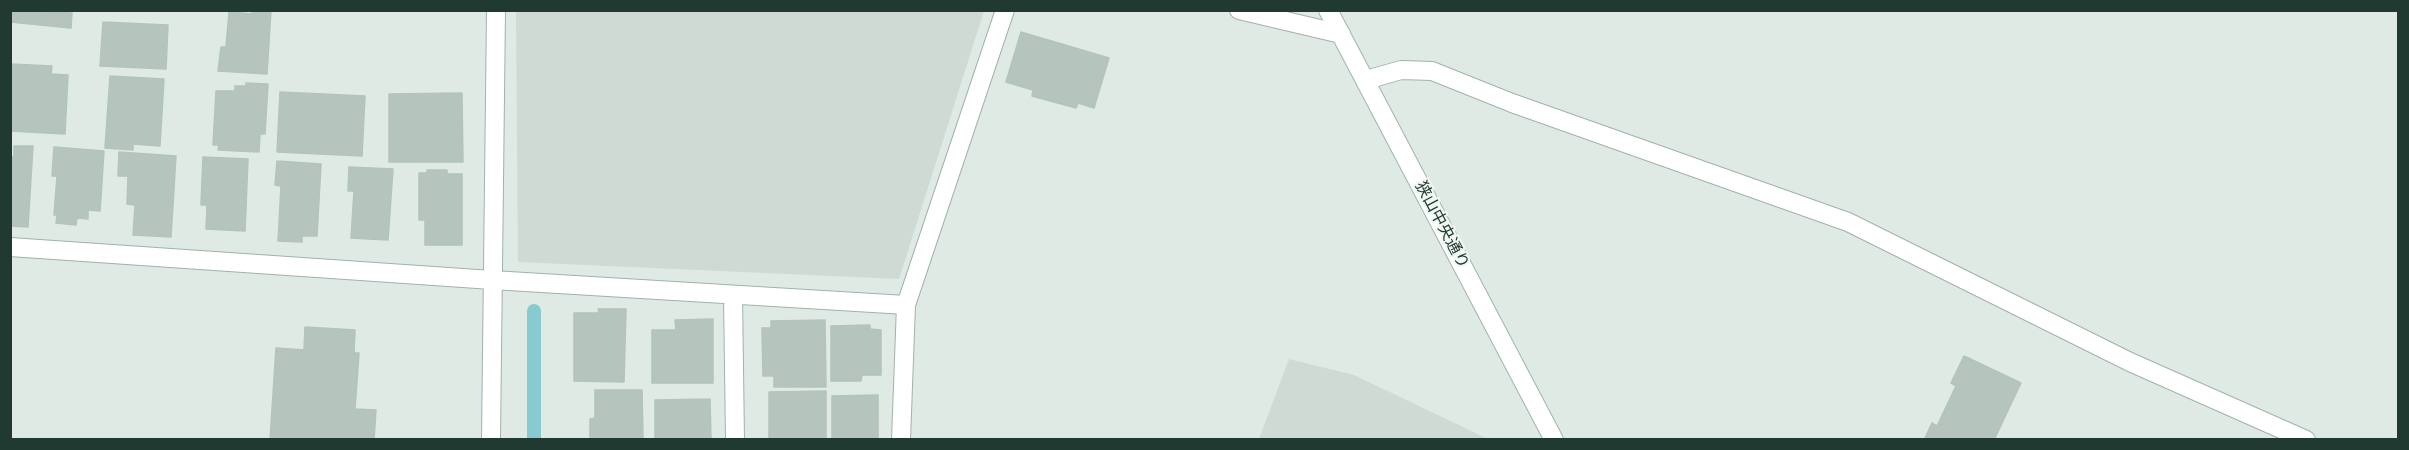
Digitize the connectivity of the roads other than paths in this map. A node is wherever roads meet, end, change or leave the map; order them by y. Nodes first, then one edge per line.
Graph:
1 (496, 10) edge
2 (1005, 10) edge
3 (1239, 10) edge
4 (1329, 10) edge
5 (1341, 34) junction
6 (1366, 80) junction
7 (10, 246) edge
8 (492, 280) junction
9 (734, 295) junction
10 (906, 305) junction
11 (491, 440) edge
12 (735, 440) edge
13 (901, 440) edge
14 (1554, 440) edge
15 (2307, 440) edge

1 - 8 street
2 - 10 street
3 - 5 street
4 - 5 street, 狭山中央通り
5 - 6 street, 狭山中央通り
6 - 14 street, 狭山中央通り
6 - 15 street
7 - 8 street
8 - 9 street
8 - 11 street
9 - 10 street
9 - 12 street
10 - 13 street

